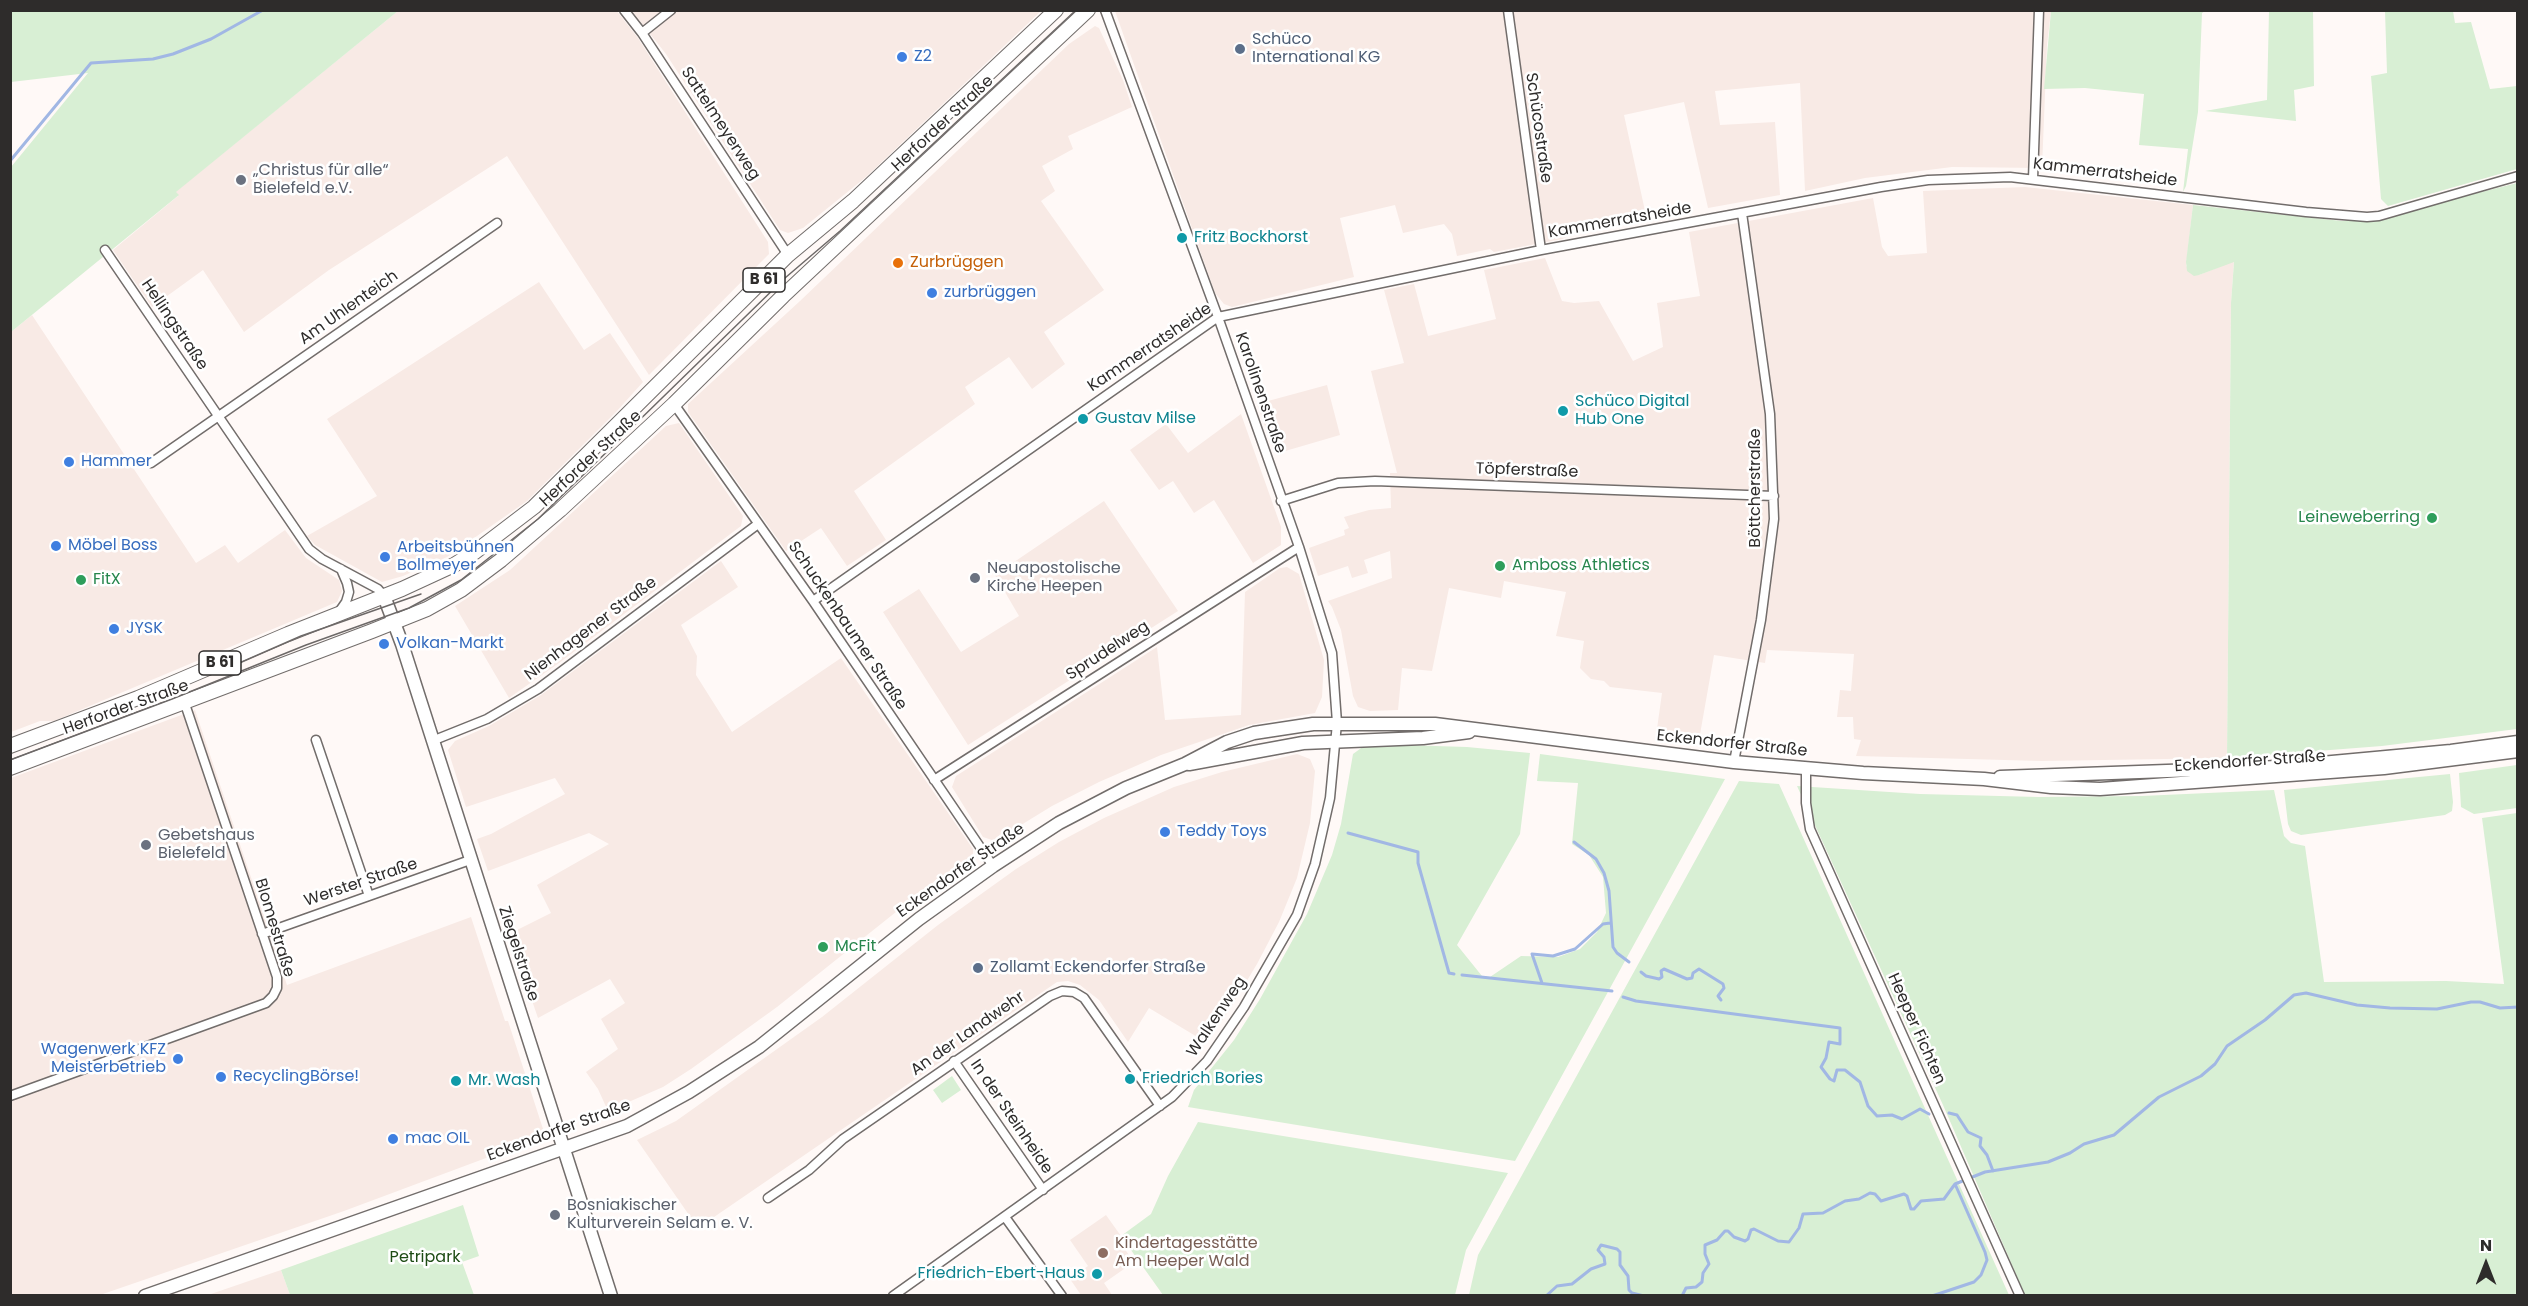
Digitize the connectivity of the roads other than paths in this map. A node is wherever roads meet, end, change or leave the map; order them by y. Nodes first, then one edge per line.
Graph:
1 (624, 10) edge
2 (670, 10) edge
3 (1056, 10) edge
4 (1088, 10) edge
5 (1105, 10) edge
6 (1508, 10) edge
7 (2039, 10) edge
8 (642, 33) junction
9 (2517, 176) edge
10 (2033, 179) junction
11 (1742, 213) junction
12 (496, 223) dead end
13 (105, 250) dead end
14 (1541, 250) junction
15 (788, 255) junction
16 (800, 280) junction
17 (1218, 317) junction
18 (674, 404) junction
19 (218, 417) junction
20 (151, 463) dead end
21 (1774, 496) junction
22 (1281, 501) junction
23 (758, 524) junction
24 (1299, 547) junction
25 (341, 569) junction
26 (384, 596) junction
27 (813, 601) junction
28 (337, 614) junction
29 (395, 622) junction
30 (185, 704) junction
31 (1337, 723) junction
32 (1477, 730) junction
33 (316, 740) dead end
34 (1337, 740) junction
35 (432, 741) junction
36 (2517, 742) edge
37 (10, 746) edge
38 (2517, 752) edge
39 (1734, 762) junction
40 (1185, 764) junction
41 (10, 768) edge
42 (1806, 769) junction
43 (1984, 778) junction
44 (934, 780) junction
45 (470, 860) junction
46 (993, 866) junction
47 (369, 896) junction
48 (262, 934) junction
49 (954, 1060) junction
50 (10, 1096) edge
51 (1160, 1106) junction
52 (563, 1149) junction
53 (1043, 1190) junction
54 (768, 1198) dead end
55 (1005, 1217) junction
56 (145, 1296) edge
57 (611, 1296) edge
58 (893, 1296) edge
59 (1062, 1296) edge
60 (2019, 1296) edge

1 - 8 street, Sattelmeyerweg
2 - 8 street
3 - 15 main road, Herforder Straße / B 61
4 - 16 main road, Herforder Straße / B 61
5 - 17 street, Karolinenstraße
6 - 14 street, Schücostraße
7 - 10 street
8 - 15 street, Sattelmeyerweg
9 - 10 street, Kammerratsheide
10 - 11 street, Kammerratsheide
11 - 14 street, Kammerratsheide
11 - 21 street, Böttcherstraße
12 - 19 street, Am Uhlenteich
13 - 19 street, Hellingstraße
14 - 17 street, Kammerratsheide
15 - 16 main road
15 - 26 main road, Herforder Straße / B 61
16 - 18 main road, Herforder Straße / B 61
17 - 22 street, Karolinenstraße
17 - 27 street, Kammerratsheide
18 - 23 street, Schuckenbaumer Straße
18 - 29 main road, Herforder Straße / B 61
19 - 20 street
19 - 25 street, Hellingstraße
21 - 22 street, Töpferstraße
21 - 39 street, Böttcherstraße
22 - 24 street, Karolinenstraße
23 - 27 street, Schuckenbaumer Straße
23 - 35 street, Nienhagener Straße
24 - 31 street, Karolinenstraße
24 - 44 street, Sprudelweg
25 - 26 street, Hellingstraße
25 - 28 street
26 - 28 main road, Herforder Straße / B 61
26 - 29 street, Ziegelstraße
27 - 44 street, Schuckenbaumer Straße
28 - 37 main road, Herforder Straße / B 61
29 - 30 main road, Herforder Straße / B 61
29 - 35 street, Ziegelstraße
30 - 41 main road, Herforder Straße / B 61
30 - 48 street, Blomestraße
31 - 32 street, Eckendorfer Straße
31 - 34 street, Walkenweg
31 - 40 street, Eckendorfer Straße
32 - 34 street, Eckendorfer Straße
32 - 39 street, Eckendorfer Straße
33 - 47 street
34 - 40 street, Eckendorfer Straße
34 - 51 street, Walkenweg
35 - 45 street, Ziegelstraße
36 - 43 street, Eckendorfer Straße
38 - 43 street, Eckendorfer Straße
39 - 42 street, Eckendorfer Straße
40 - 46 street, Eckendorfer Straße
42 - 43 street, Eckendorfer Straße
42 - 60 street, Heeper Fichten
44 - 46 street, Schuckenbaumer Straße
45 - 47 street, Werster Straße
45 - 52 street, Ziegelstraße
46 - 52 street, Eckendorfer Straße
47 - 48 street, Werster Straße
48 - 50 street, Blomestraße
49 - 51 street, An der Landwehr
49 - 53 street, In der Steinheide
49 - 54 street, An der Landwehr
51 - 53 street, Walkenweg
52 - 56 street, Eckendorfer Straße
52 - 57 street, Ziegelstraße
53 - 55 street, Walkenweg
55 - 58 street, Walkenweg
55 - 59 street

